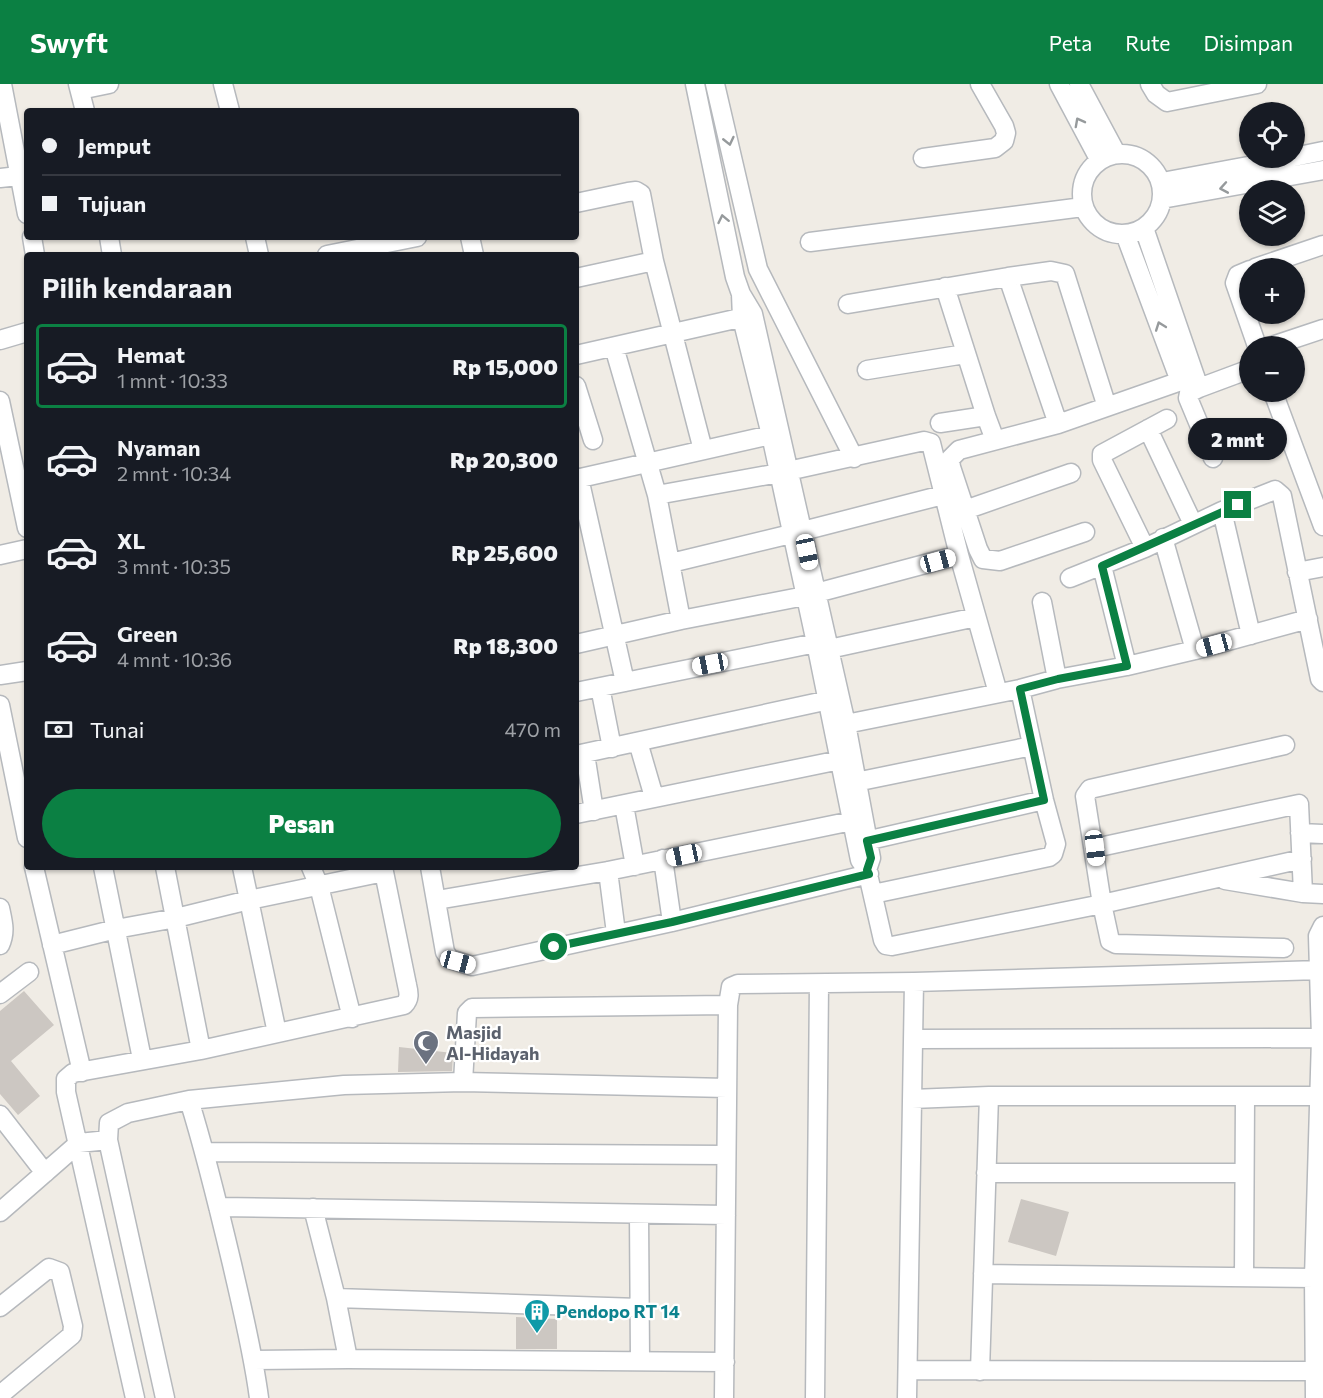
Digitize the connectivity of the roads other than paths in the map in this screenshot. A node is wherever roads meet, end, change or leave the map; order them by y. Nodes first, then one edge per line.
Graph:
1 (2, 84) edge
2 (109, 84) edge
3 (223, 84) edge
4 (695, 84) edge
5 (715, 84) edge
6 (980, 84) edge
7 (1059, 84) edge
8 (1079, 84) edge
9 (1150, 84) edge
10 (1257, 84) edge
11 (79, 87) edge
12 (84, 108) edge
13 (229, 108) edge
14 (1323, 151) edge
15 (1305, 155) edge
16 (1108, 156) junction
17 (923, 158) dead end
18 (1249, 168) edge
19 (1323, 170) edge
20 (23, 175) edge
21 (0, 178) edge
22 (1162, 190) junction
23 (579, 202) edge
24 (1083, 207) junction
25 (1144, 228) junction
26 (1125, 234) junction
27 (402, 240) edge
28 (810, 242) dead end
29 (1323, 245) edge
30 (342, 252) edge
31 (1285, 258) edge
32 (654, 261) junction
33 (759, 269) junction
34 (1239, 275) edge
35 (579, 277) edge
36 (1008, 277) junction
37 (738, 285) junction
38 (945, 287) junction
39 (1239, 294) edge
40 (848, 304) dead end
41 (776, 306) junction
42 (748, 316) junction
43 (1323, 329) edge
44 (24, 333) edge
45 (673, 334) junction
46 (1302, 336) edge
47 (0, 340) edge
48 (614, 347) junction
49 (965, 354) junction
50 (579, 355) edge
51 (867, 370) dead end
52 (1239, 371) edge
53 (1191, 382) junction
54 (579, 396) edge
55 (0, 401) edge
56 (1277, 402) edge
57 (1107, 407) junction
58 (986, 416) junction
59 (1167, 418) dead end
60 (940, 423) dead end
61 (1058, 424) junction
62 (1148, 429) junction
63 (771, 435) junction
64 (593, 440) dead end
65 (995, 440) junction
66 (703, 450) junction
67 (854, 458) junction
68 (1213, 458) dead end
69 (648, 463) junction
70 (784, 471) junction
71 (1071, 473) dead end
72 (579, 479) edge
73 (579, 483) edge
74 (657, 495) junction
75 (943, 495) junction
76 (965, 510) junction
77 (1222, 511) junction
78 (24, 514) edge
79 (1193, 524) junction
80 (1323, 526) edge
81 (1085, 532) dead end
82 (797, 533) junction
83 (1163, 538) junction
84 (1145, 548) junction
85 (24, 550) edge
86 (0, 555) edge
87 (959, 555) junction
88 (671, 563) junction
89 (1102, 566) junction
90 (1323, 567) edge
91 (1297, 572) junction
92 (1070, 578) dead end
93 (810, 595) junction
94 (1042, 602) dead end
95 (976, 617) junction
96 (681, 620) junction
97 (1308, 620) junction
98 (616, 635) junction
99 (1251, 635) junction
100 (579, 643) edge
101 (821, 648) junction
102 (1195, 650) junction
103 (1127, 666) junction
104 (24, 671) edge
105 (0, 675) edge
106 (1058, 679) junction
107 (626, 681) junction
108 (1323, 682) edge
109 (600, 687) junction
110 (1020, 689) junction
111 (579, 691) edge
112 (998, 693) junction
113 (829, 700) junction
114 (0, 705) edge
115 (840, 725) junction
116 (638, 742) junction
117 (1285, 745) dead end
118 (1032, 746) junction
119 (612, 748) junction
120 (580, 754) edge
121 (840, 759) junction
122 (852, 783) junction
123 (22, 789) edge
124 (654, 797) junction
125 (1044, 800) junction
126 (624, 805) junction
127 (24, 809) edge
128 (585, 812) edge
129 (852, 821) junction
130 (1300, 833) junction
131 (1323, 834) edge
132 (862, 842) junction
133 (1095, 848) junction
134 (663, 859) junction
135 (1302, 859) junction
136 (635, 866) junction
137 (35, 870) edge
138 (105, 870) edge
139 (166, 870) edge
140 (243, 870) edge
141 (312, 870) edge
142 (383, 870) edge
143 (431, 870) edge
144 (608, 871) junction
145 (868, 872) junction
146 (1214, 878) junction
147 (319, 886) junction
148 (1303, 893) junction
149 (873, 894) junction
150 (1323, 894) edge
151 (249, 900) junction
152 (437, 900) junction
153 (1102, 904) junction
154 (0, 908) edge
155 (176, 918) junction
156 (672, 922) junction
157 (1323, 926) edge
158 (116, 929) junction
159 (616, 933) junction
160 (0, 945) edge
161 (52, 945) junction
162 (1284, 948) dead end
163 (1320, 970) junction
164 (29, 972) dead end
165 (914, 982) junction
166 (819, 984) junction
167 (0, 994) edge
168 (728, 1005) junction
169 (352, 1018) junction
170 (277, 1033) junction
171 (1321, 1038) junction
172 (913, 1039) junction
173 (201, 1050) junction
174 (142, 1059) junction
175 (82, 1072) junction
176 (463, 1082) junction
177 (727, 1088) junction
178 (989, 1096) junction
179 (1319, 1096) junction
180 (1245, 1097) junction
181 (912, 1099) junction
182 (189, 1100) junction
183 (0, 1115) edge
184 (108, 1140) junction
185 (79, 1143) junction
186 (206, 1152) junction
187 (726, 1155) junction
188 (45, 1173) junction
189 (986, 1173) junction
190 (1244, 1173) junction
191 (218, 1206) junction
192 (314, 1208) junction
193 (1, 1211) edge
194 (639, 1214) junction
195 (726, 1215) junction
196 (983, 1274) junction
197 (1244, 1276) junction
198 (1314, 1278) junction
199 (336, 1298) junction
200 (0, 1307) edge
201 (639, 1308) junction
202 (348, 1359) junction
203 (254, 1360) junction
204 (640, 1360) junction
205 (725, 1362) junction
206 (908, 1370) junction
207 (980, 1371) junction
208 (1314, 1371) junction
209 (0, 1395) edge
210 (135, 1398) edge
211 (165, 1398) edge
212 (259, 1398) edge
213 (724, 1398) edge
214 (815, 1398) edge
215 (907, 1398) edge
216 (1315, 1398) edge

1 - 20 street
2 - 11 street
3 - 13 street
37 -> 4 street
5 -> 33 street
6 - 17 street
16 -> 7 street
8 - 16 street
9 - 10 street
11 - 12 street
14 - 15 street
16 - 22 street
16 - 24 street
18 - 22 street
19 -> 22 street
20 - 21 street
22 - 25 street
23 - 32 street
24 - 26 street
24 - 28 street
25 - 26 street
25 - 53 street
53 -> 26 street
27 - 30 street
29 - 31 street
32 - 35 street
32 - 45 street
33 - 37 street
33 - 41 street
34 - 39 street
36 - 38 street
36 - 57 street
36 - 61 street
37 - 42 street
38 - 40 street
38 - 49 street
41 - 42 street
41 - 67 street
42 - 45 street
42 - 63 street
42 - 70 street
43 - 46 street
44 - 47 street
45 - 48 street
45 - 66 street
48 - 50 street
48 - 69 street
49 - 51 street
49 - 58 street
52 - 53 street
53 - 57 street
53 - 68 street
54 - 64 street
55 - 78 street
56 - 80 street
57 - 61 street
58 - 60 street
58 - 65 street
59 - 62 street
61 - 65 street
62 - 79 street
62 - 84 street
63 - 66 street
63 - 70 street
65 - 76 street
66 - 69 street
67 - 70 street
67 - 75 street
69 - 72 street
69 - 74 street
70 - 74 street
70 - 82 street
71 - 76 street
73 - 98 street
74 - 88 street
75 - 82 street
75 - 87 street
76 - 81 street
77 - 79 street
77 - 91 street
77 - 99 street
79 - 83 street
82 - 88 street
82 - 93 street
83 - 84 street
83 - 102 street
84 - 89 street
85 - 86 street
87 - 93 street
87 - 95 street
88 - 96 street
89 - 92 street
89 - 103 street
90 - 91 street
91 - 97 street
93 - 96 street
93 - 101 street
94 - 106 street
95 - 101 street
95 - 112 street
96 - 98 street
97 - 99 street
97 - 108 street
98 - 100 street
98 - 107 street
99 - 102 street
101 - 107 street
101 - 113 street
101 - 115 street
102 - 103 street
103 - 106 street
104 - 105 street
106 - 110 street
107 - 109 street
109 - 111 street
109 - 119 street
110 - 112 street
110 - 118 street
112 - 115 street
113 - 115 street
113 - 116 street
114 - 123 street
115 - 121 street
115 - 122 street
116 - 119 street
116 - 124 street
117 - 133 street
118 - 122 street
118 - 125 street
119 - 120 street
120 - 128 street
121 - 122 street
121 - 124 street
122 - 129 street
122 - 132 street
123 - 127 street
124 - 126 street
125 - 132 street
125 - 149 street
126 - 128 street
126 - 136 street
129 - 132 street
129 - 134 street
130 - 131 street
130 - 133 street
130 - 135 street
132 - 145 street
133 - 153 street
134 - 136 street
134 - 156 street
135 - 146 street
135 - 148 street
136 - 144 street
137 - 161 street
138 - 158 street
139 - 155 street
140 - 151 street
141 - 147 street
142 - 147 street
142 - 169 street
143 - 152 street
144 - 152 street
144 - 159 street
145 - 149 street
145 - 156 street
146 - 148 street
146 - 153 street
147 - 151 street
147 - 169 street
148 - 150 street
149 - 153 street
151 - 155 street
151 - 170 street
152 - 159 street
153 - 162 street
154 - 160 street
155 - 158 street
155 - 173 street
156 - 159 street
157 - 163 street
158 - 161 street
158 - 174 street
161 - 175 street
163 - 165 street
163 - 171 street
164 - 167 street
165 - 166 street
165 - 172 street
166 - 168 street
166 - 214 street
168 - 176 street
168 - 177 street
169 - 170 street
170 - 173 street
171 - 172 street
171 - 179 street
172 - 181 street
173 - 174 street
174 - 175 street
175 - 185 street
176 - 177 street
176 - 182 street
177 - 187 street
178 - 180 street
178 - 181 street
178 - 189 street
179 - 180 street
179 - 198 street
180 - 190 street
181 - 206 street
182 - 184 street
182 - 186 street
183 - 188 street
184 - 185 street
184 - 211 street
185 - 188 street
185 - 210 street
186 - 187 street
186 - 191 street
187 - 195 street
188 - 193 street
189 - 190 street
189 - 196 street
190 - 197 street
191 - 192 street
191 - 203 street
192 - 194 street
192 - 199 street
194 - 195 street
194 - 201 street
195 - 205 street
196 - 197 street
196 - 207 street
197 - 198 street
198 - 208 street
199 - 201 street
199 - 202 street
200 - 209 street
201 - 204 street
202 - 203 street
202 - 204 street
203 - 212 street
204 - 205 street
205 - 213 street
206 - 207 street
206 - 215 street
207 - 208 street
208 - 216 street

